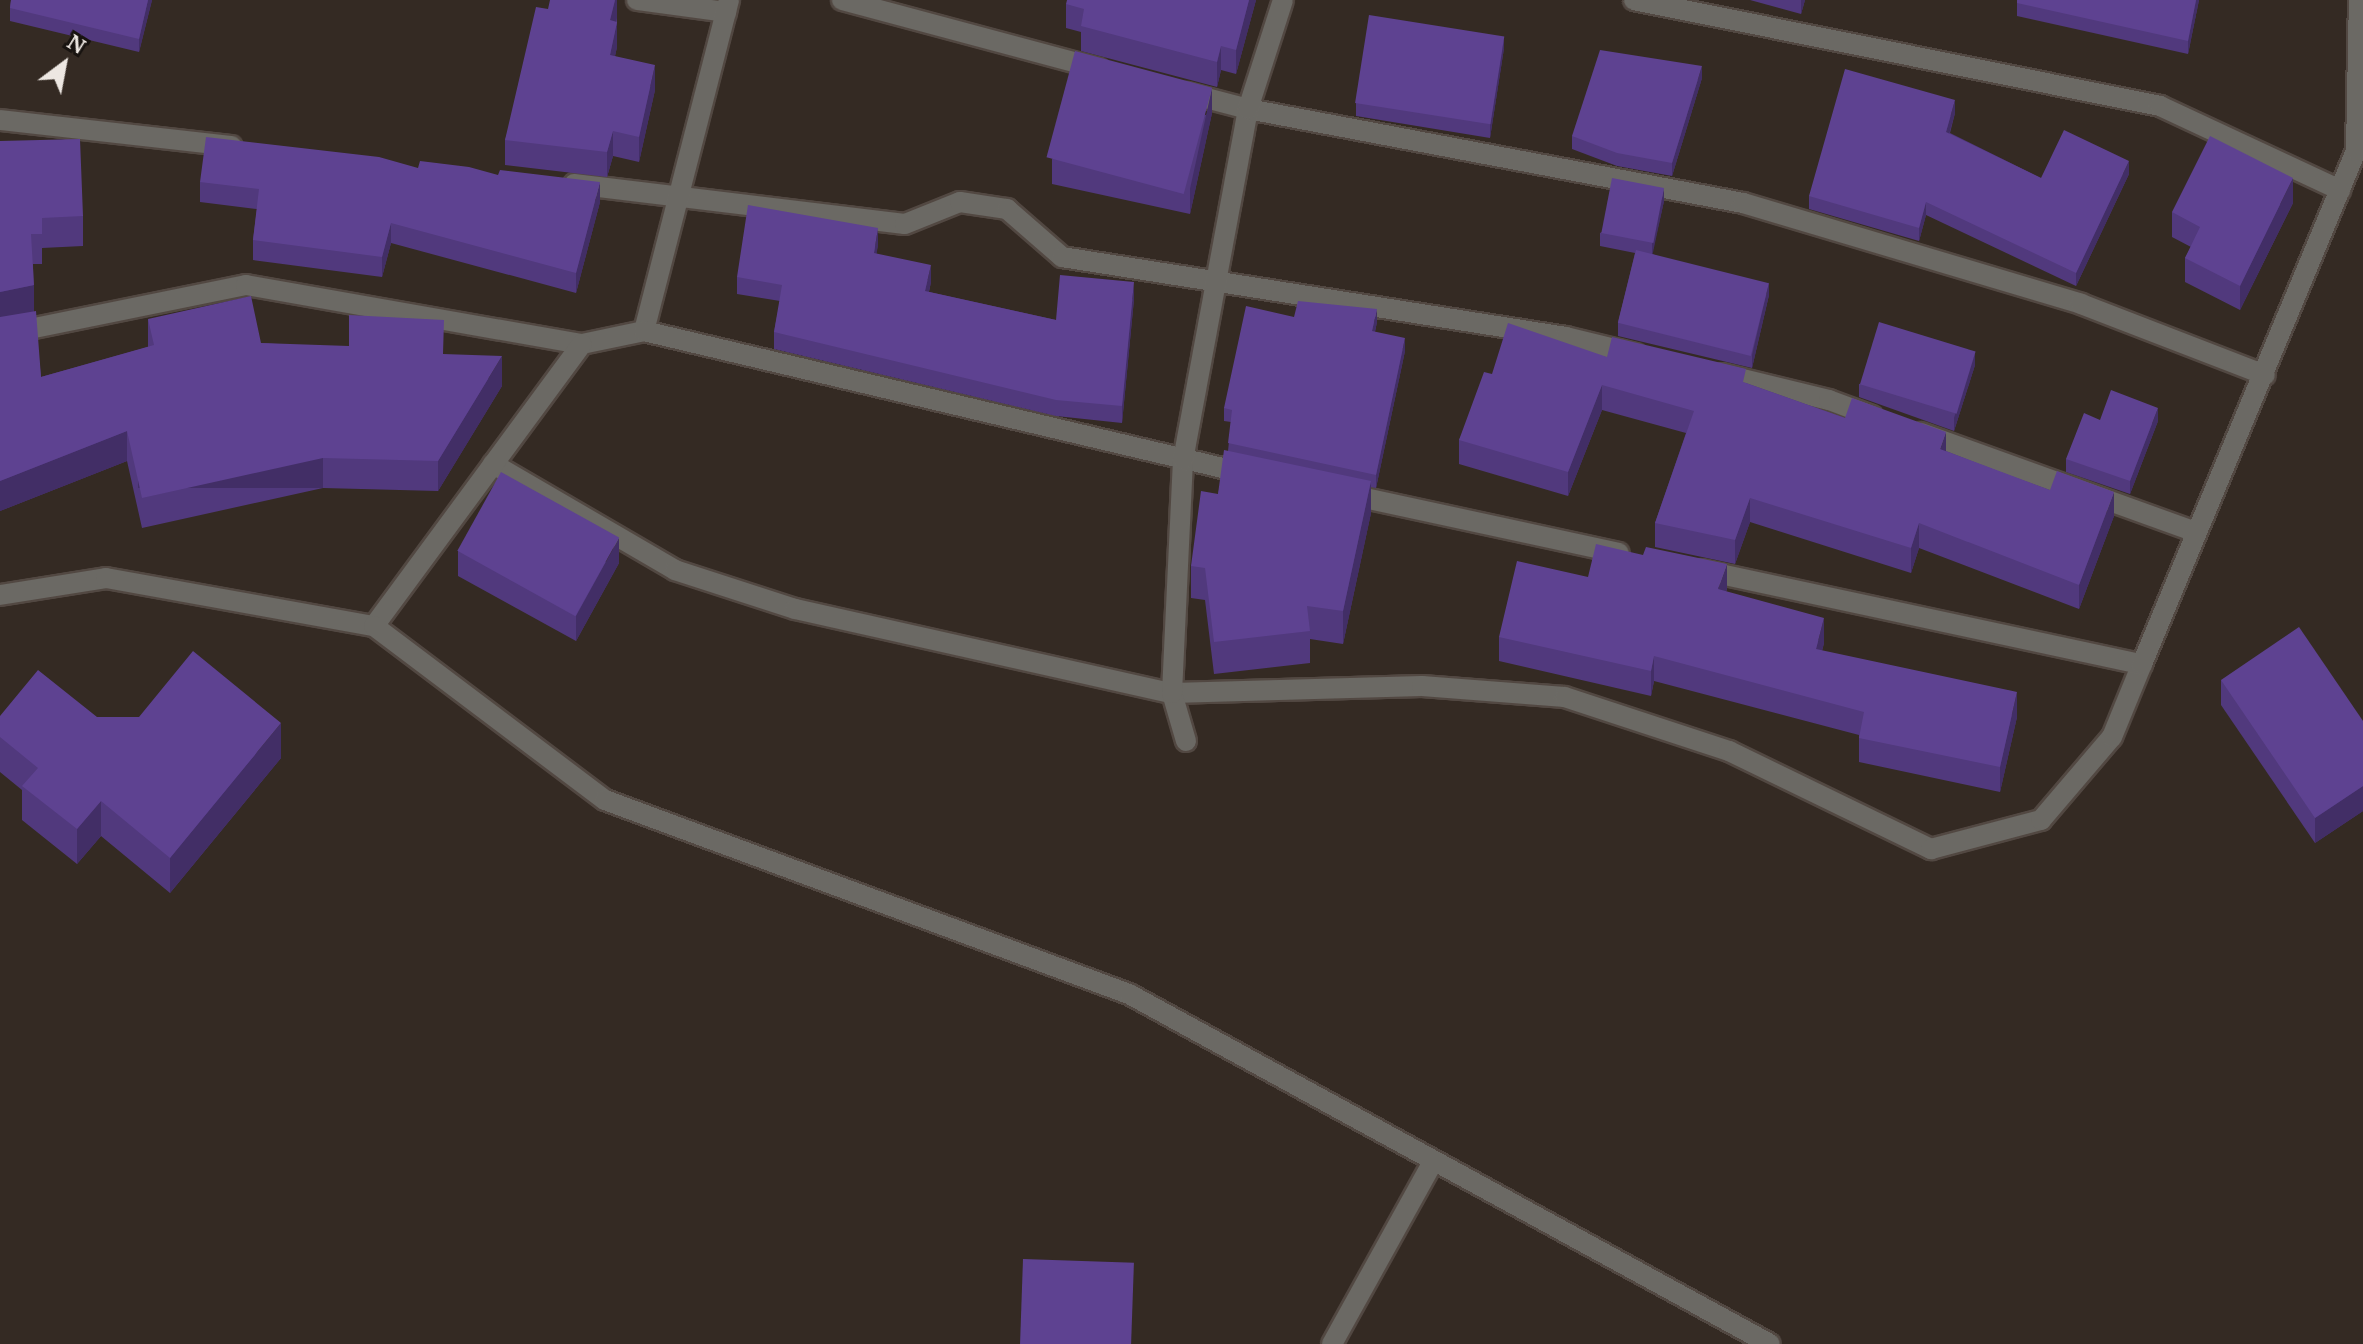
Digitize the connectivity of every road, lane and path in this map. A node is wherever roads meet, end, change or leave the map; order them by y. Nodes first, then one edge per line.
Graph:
1 (637, 0) edge
2 (842, 0) edge
3 (1283, 0) edge
4 (1634, 0) edge
5 (2359, 0) edge
6 (728, 6) edge
7 (1113, 73) edge
8 (1173, 89) edge
9 (1248, 109) junction
10 (0, 120) edge
11 (252, 148) edge
12 (552, 182) edge
13 (2340, 190) junction
14 (678, 196) junction
15 (1216, 279) junction
16 (644, 331) junction
17 (0, 335) edge
18 (582, 344) junction
19 (1659, 359) edge
20 (1705, 370) edge
21 (2265, 375) junction
22 (1183, 460) junction
23 (493, 464) junction
24 (1275, 480) edge
25 (1322, 489) edge
26 (2196, 532) junction
27 (1647, 559) edge
28 (1678, 565) edge
29 (0, 595) edge
30 (374, 626) junction
31 (2142, 664) junction
32 (1172, 693) junction
33 (1186, 741) dead end
34 (1433, 1162) junction
35 (1332, 1344) edge
36 (1770, 1344) edge

1 - 6 street
2 - 7 street
3 - 9 street
4 - 13 street
5 - 13 street
6 - 14 street
8 - 9 street
9 - 15 street
9 - 21 street
10 - 11 street
12 - 14 street
13 - 21 street
14 - 15 street
14 - 16 street
15 - 19 street
15 - 22 street
16 - 18 street
16 - 22 street
17 - 18 street
18 - 23 street
20 - 26 street
21 - 26 street
22 - 24 street
22 - 32 street
23 - 30 street
23 - 32 street
25 - 27 street
26 - 31 street
28 - 31 street
29 - 30 street
30 - 34 street
31 - 32 street
32 - 33 street
34 - 35 street
34 - 36 street

